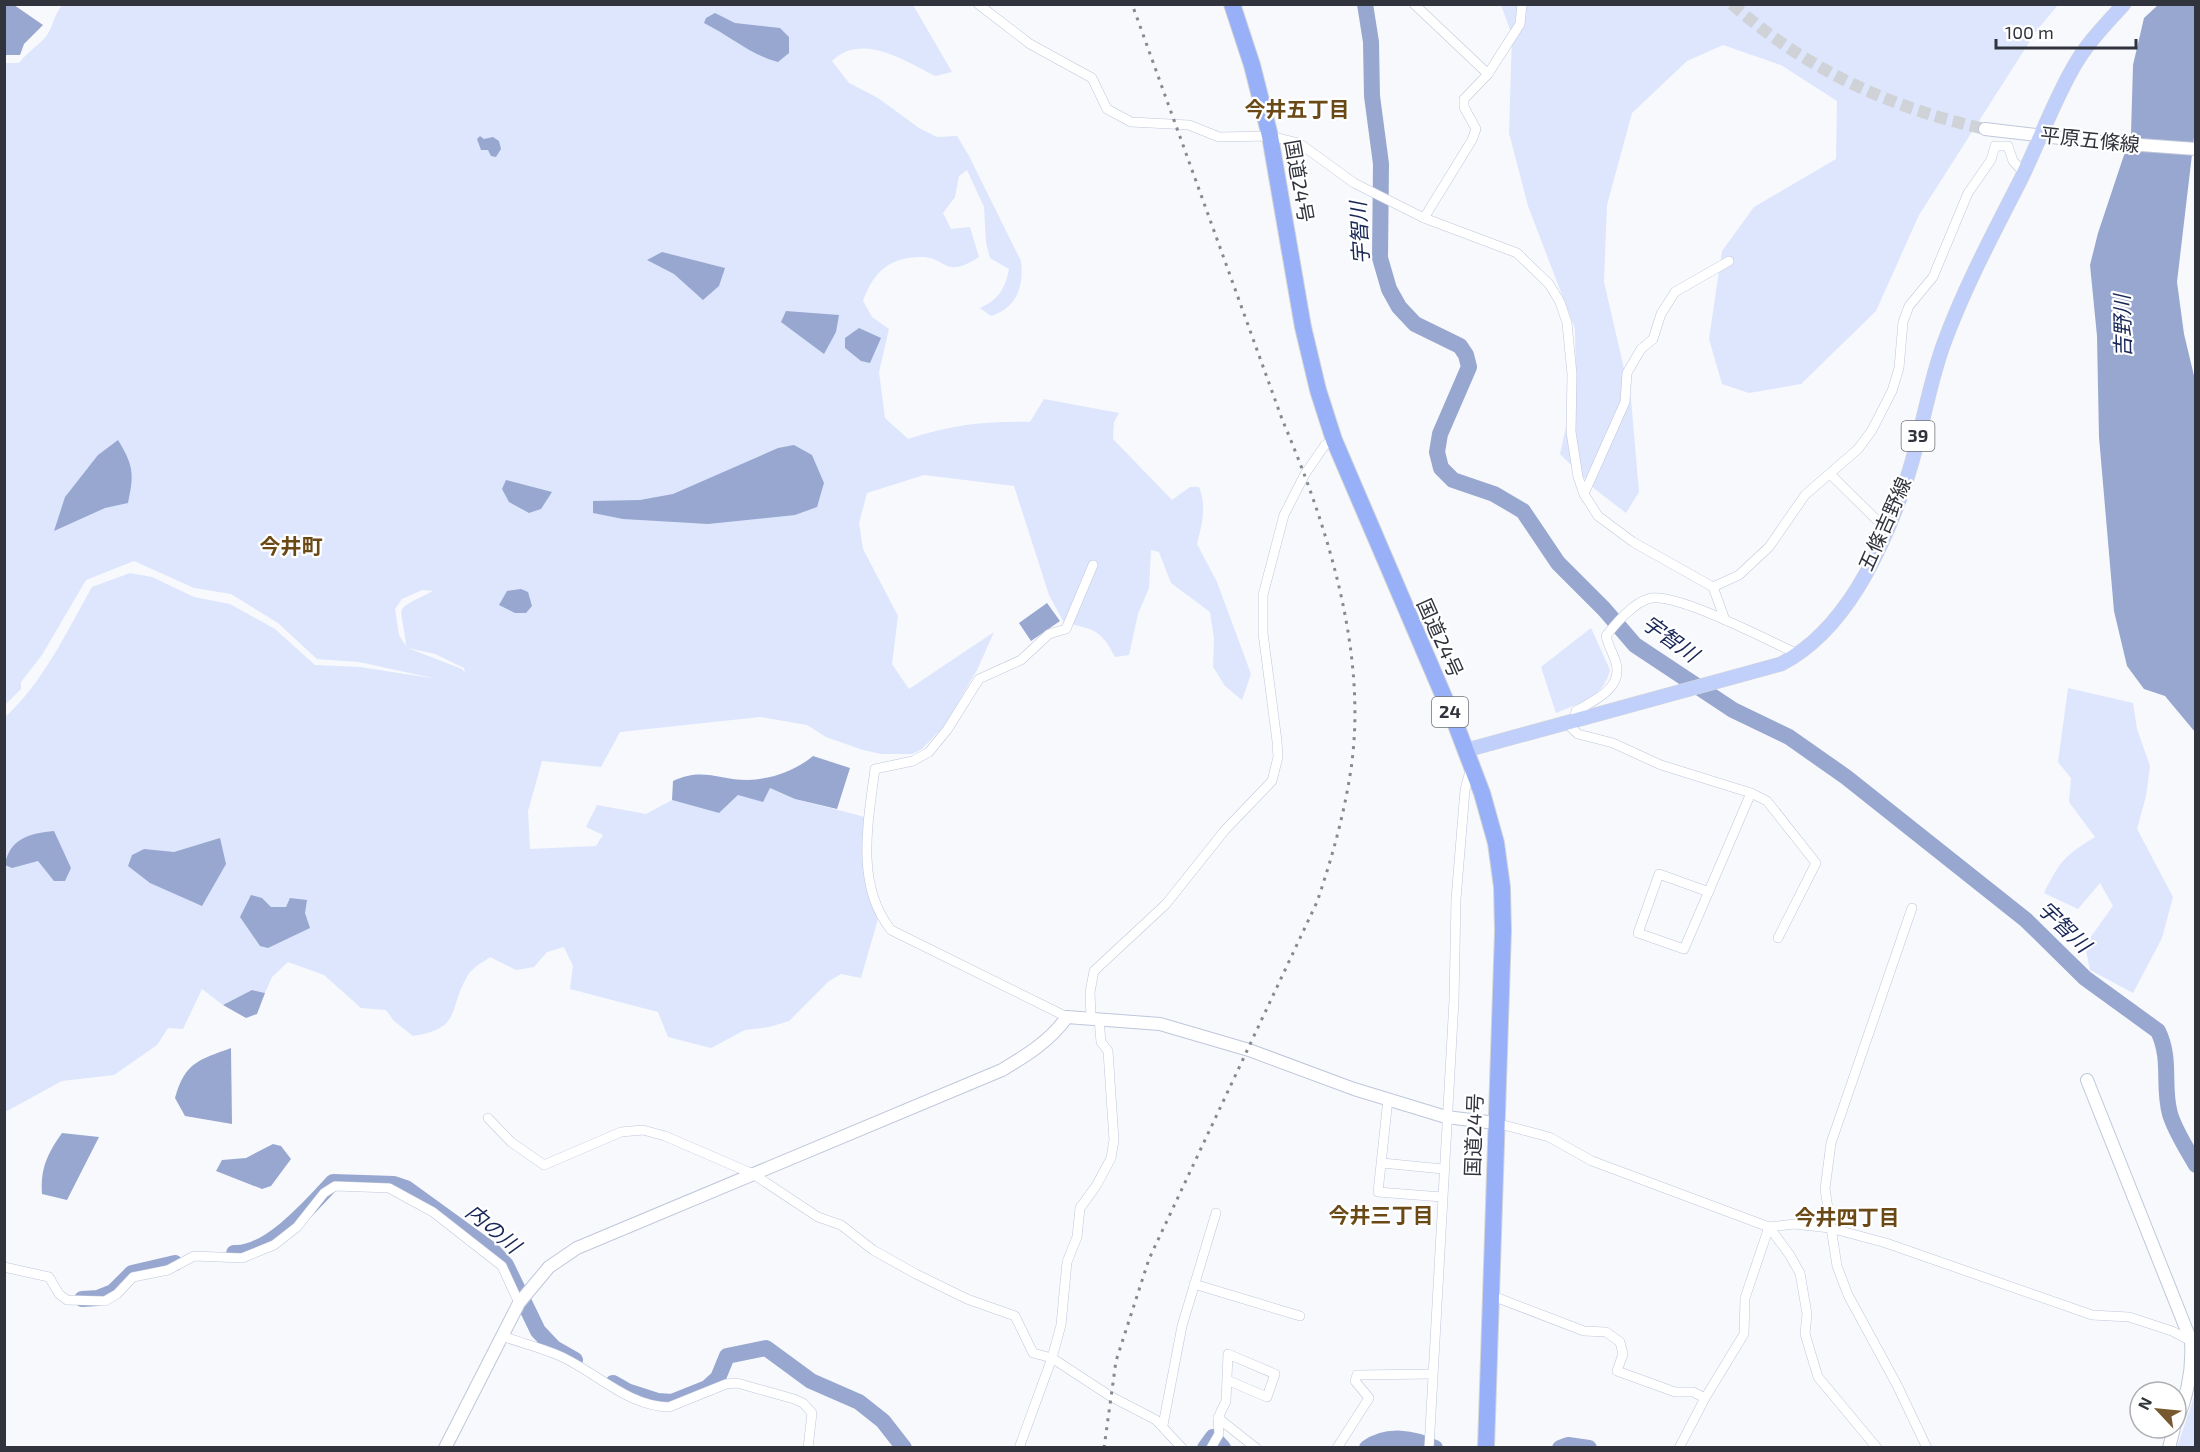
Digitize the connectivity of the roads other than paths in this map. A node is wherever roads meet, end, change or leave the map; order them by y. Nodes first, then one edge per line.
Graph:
1 (978, 4) edge
2 (1232, 4) edge
3 (1414, 4) edge
4 (1522, 4) edge
5 (2124, 4) edge
6 (1488, 74) junction
7 (1985, 129) tunnel mouth
8 (2042, 135) junction
9 (1270, 136) junction
10 (2196, 149) edge
11 (2024, 173) junction
12 (1424, 218) junction
13 (1729, 261) dead end
14 (1334, 440) junction
15 (1830, 474) junction
16 (1584, 494) junction
17 (1887, 530) junction
18 (1093, 565) dead end
19 (1713, 586) junction
20 (1725, 620) junction
21 (1800, 655) junction
22 (1569, 721) junction
23 (1469, 758) junction
24 (1751, 793) junction
25 (1709, 892) junction
26 (1912, 908) dead end
27 (1778, 939) dead end
28 (1067, 1017) junction
29 (1095, 1018) junction
30 (2087, 1080) dead end
31 (1388, 1099) junction
32 (1446, 1117) junction
33 (488, 1118) dead end
34 (1496, 1123) junction
35 (1382, 1163) junction
36 (1443, 1169) junction
37 (753, 1174) junction
38 (1442, 1197) junction
39 (1216, 1213) dead end
40 (1768, 1227) junction
41 (1830, 1228) junction
42 (4, 1267) edge
43 (1194, 1284) junction
44 (1490, 1295) junction
45 (519, 1303) junction
46 (1300, 1316) dead end
47 (502, 1336) junction
48 (2191, 1341) junction
49 (1052, 1358) junction
50 (1431, 1374) junction
51 (1227, 1380) junction
52 (2188, 1386) edge
53 (1705, 1398) junction
54 (1218, 1418) junction
55 (1163, 1425) junction
56 (444, 1448) edge
57 (808, 1448) edge
58 (1019, 1448) edge
59 (1182, 1448) edge
60 (1211, 1448) edge
61 (1256, 1448) edge
62 (1336, 1448) edge
63 (1429, 1448) edge
64 (1486, 1448) edge
65 (1679, 1448) edge
66 (1877, 1448) edge
67 (1927, 1448) edge

1 - 9 street
2 - 9 highway, 国道24号 / 24
3 - 6 street
4 - 6 street
5 - 8 main road, 五條吉野線 / 39
6 - 12 street
7 - 8 street, 平原五條線
8 - 10 street, 平原五條線
8 - 11 main road, 五條吉野線 / 39
9 - 12 street
9 - 14 highway, 国道24号 / 24
11 - 15 street
11 - 17 main road, 五條吉野線 / 39
12 - 16 street
13 - 16 street
14 - 23 highway, 国道24号 / 24
14 - 29 street
15 - 17 street
15 - 19 street
16 - 19 street
17 - 21 main road, 五條吉野線 / 39
18 - 28 street
19 - 20 street
20 - 21 street
20 - 22 street
21 - 22 main road, 五條吉野線 / 39
22 - 23 main road, 五條吉野線 / 39
22 - 24 street
23 - 32 street
23 - 34 highway, 国道24号 / 24
24 - 25 street
24 - 27 street
25 - 25 street
26 - 41 street
28 - 29 street
28 - 37 street
29 - 31 street
29 - 49 street
30 - 48 street
31 - 32 street
31 - 35 street
32 - 34 street
32 - 36 street
33 - 37 street
34 - 40 street
34 - 44 highway, 国道24号 / 24
35 - 36 street
35 - 38 street
36 - 38 street
37 - 45 street
37 - 49 street
38 - 50 street
39 - 43 street
40 - 41 street
40 - 53 street
40 - 66 street
41 - 48 street
41 - 67 street
42 - 45 street
43 - 46 street
43 - 55 street
44 - 53 street
44 - 64 highway, 国道24号 / 24
45 - 47 street
47 - 56 street
47 - 57 street
48 - 52 street
49 - 55 street
49 - 58 street
50 - 62 street
50 - 63 street
51 - 51 street
51 - 54 street
53 - 65 street
54 - 60 street
54 - 61 street
55 - 59 street

